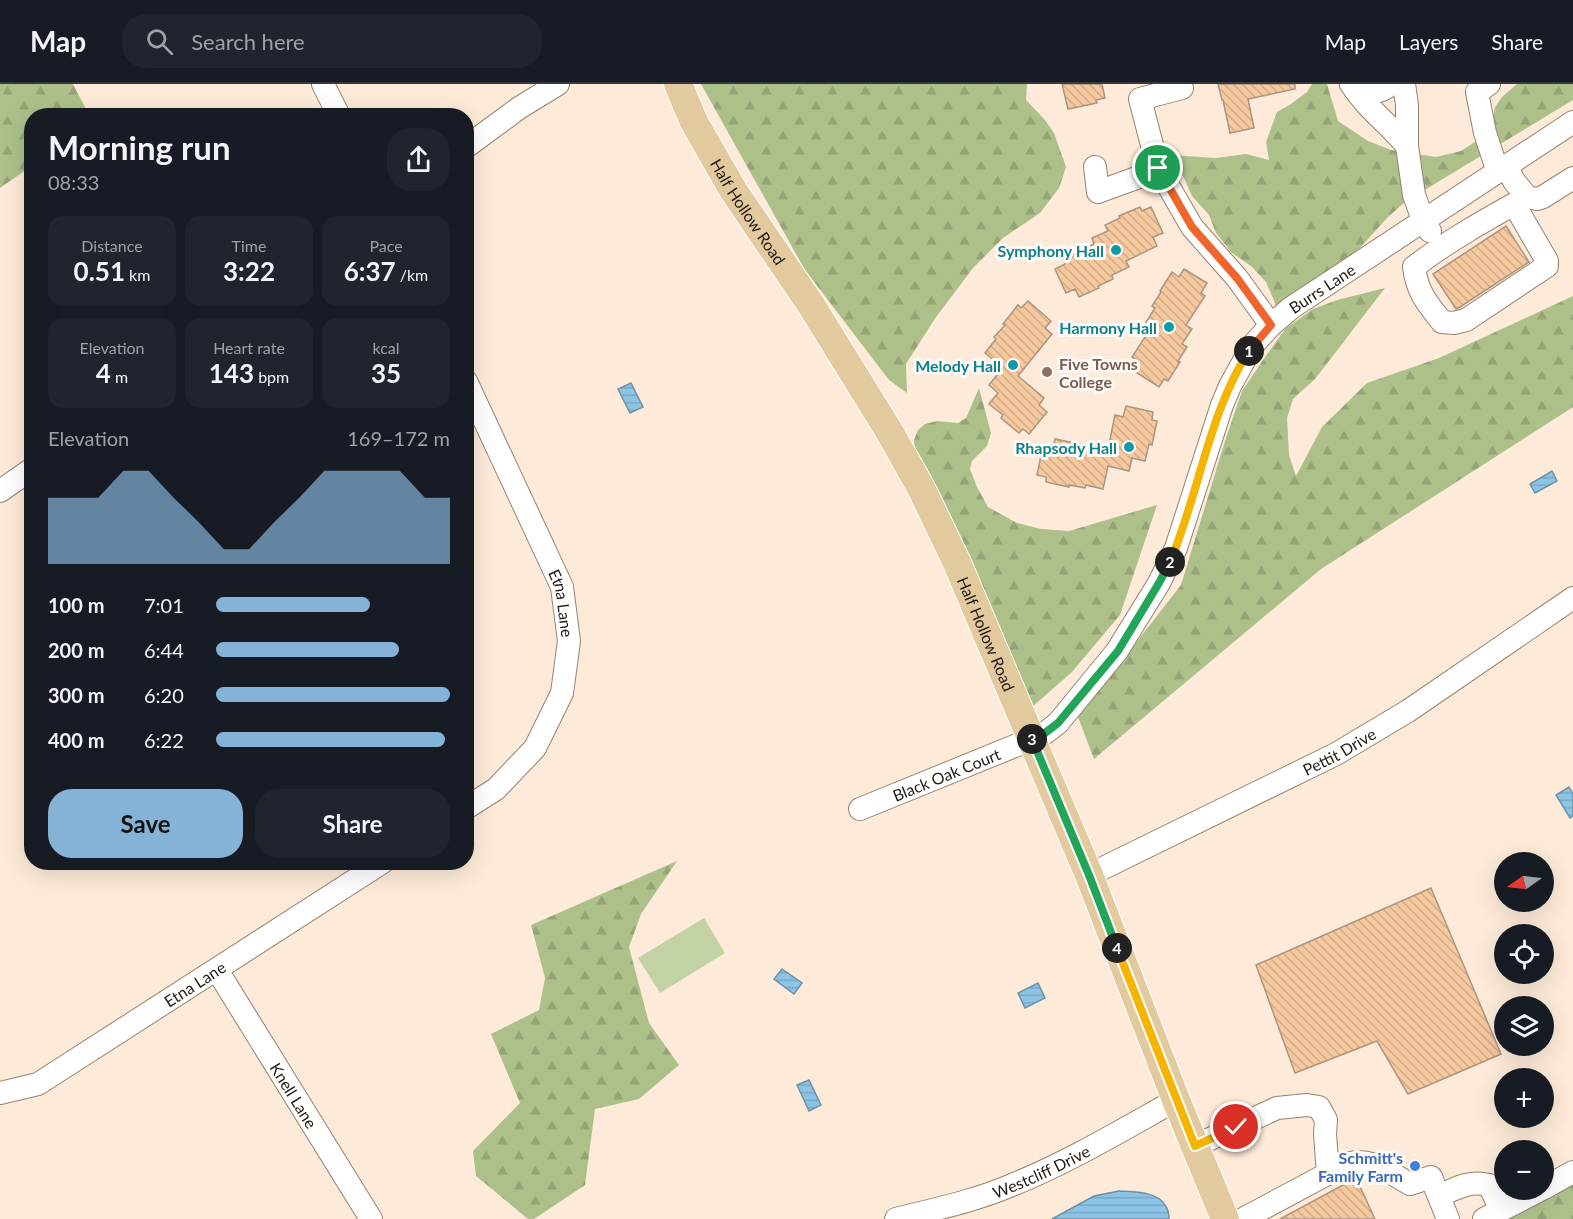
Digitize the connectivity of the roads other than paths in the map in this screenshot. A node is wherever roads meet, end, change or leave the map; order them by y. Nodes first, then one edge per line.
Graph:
1 (323, 84) edge
2 (558, 84) edge
3 (678, 84) edge
4 (1351, 84) edge
5 (1391, 84) edge
6 (1404, 84) edge
7 (1480, 87) edge
8 (1182, 88) dead end
9 (335, 108) edge
10 (1571, 129) edge
11 (474, 141) edge
12 (1407, 146) junction
13 (1095, 167) dead end
14 (1158, 168) junction
15 (1503, 168) junction
16 (1573, 178) edge
17 (1521, 200) junction
18 (1423, 220) junction
19 (1442, 248) junction
20 (1271, 325) junction
21 (474, 398) edge
22 (24, 474) edge
23 (0, 491) edge
24 (1573, 598) edge
25 (1032, 739) junction
26 (474, 803) edge
27 (860, 809) dead end
28 (371, 870) edge
29 (1089, 875) junction
30 (217, 970) junction
31 (0, 1093) edge
32 (1176, 1100) junction
33 (1195, 1146) junction
34 (1573, 1172) edge
35 (1328, 1174) junction
36 (1494, 1180) edge
37 (1554, 1182) edge
38 (1439, 1196) junction
39 (1495, 1200) edge
40 (1521, 1200) edge
41 (1493, 1215) edge
42 (370, 1219) edge
43 (896, 1219) edge
44 (1225, 1219) edge
45 (1243, 1219) edge
46 (1448, 1219) edge

1 - 9 street
2 - 11 street
3 - 25 main road, Half Hollow Road
4 - 5 street
4 - 12 street
6 - 12 street
7 - 15 street
8 - 14 street
10 - 15 street, Burrs Lane
12 - 18 street
13 - 14 street
14 - 20 street
15 - 17 street
15 - 18 street, Burrs Lane
16 - 17 street
17 - 19 street
17 - 19 street
18 - 19 street
18 - 20 street, Burrs Lane
20 - 25 street, Burrs Lane
21 - 26 street, Etna Lane
22 - 23 street
24 - 29 street, Pettit Drive
25 - 27 street, Black Oak Court
25 - 29 main road, Half Hollow Road
28 - 30 street, Etna Lane
29 - 32 main road, Half Hollow Road
30 - 31 street, Etna Lane
30 - 42 street, Knell Lane
32 - 33 main road, Half Hollow Road
32 - 43 street, Westcliff Drive
33 - 35 street
33 - 44 main road, Half Hollow Road
34 - 37 street
35 - 38 street
35 - 45 street
36 - 38 street
38 - 46 street
39 - 41 street
40 - 41 street

